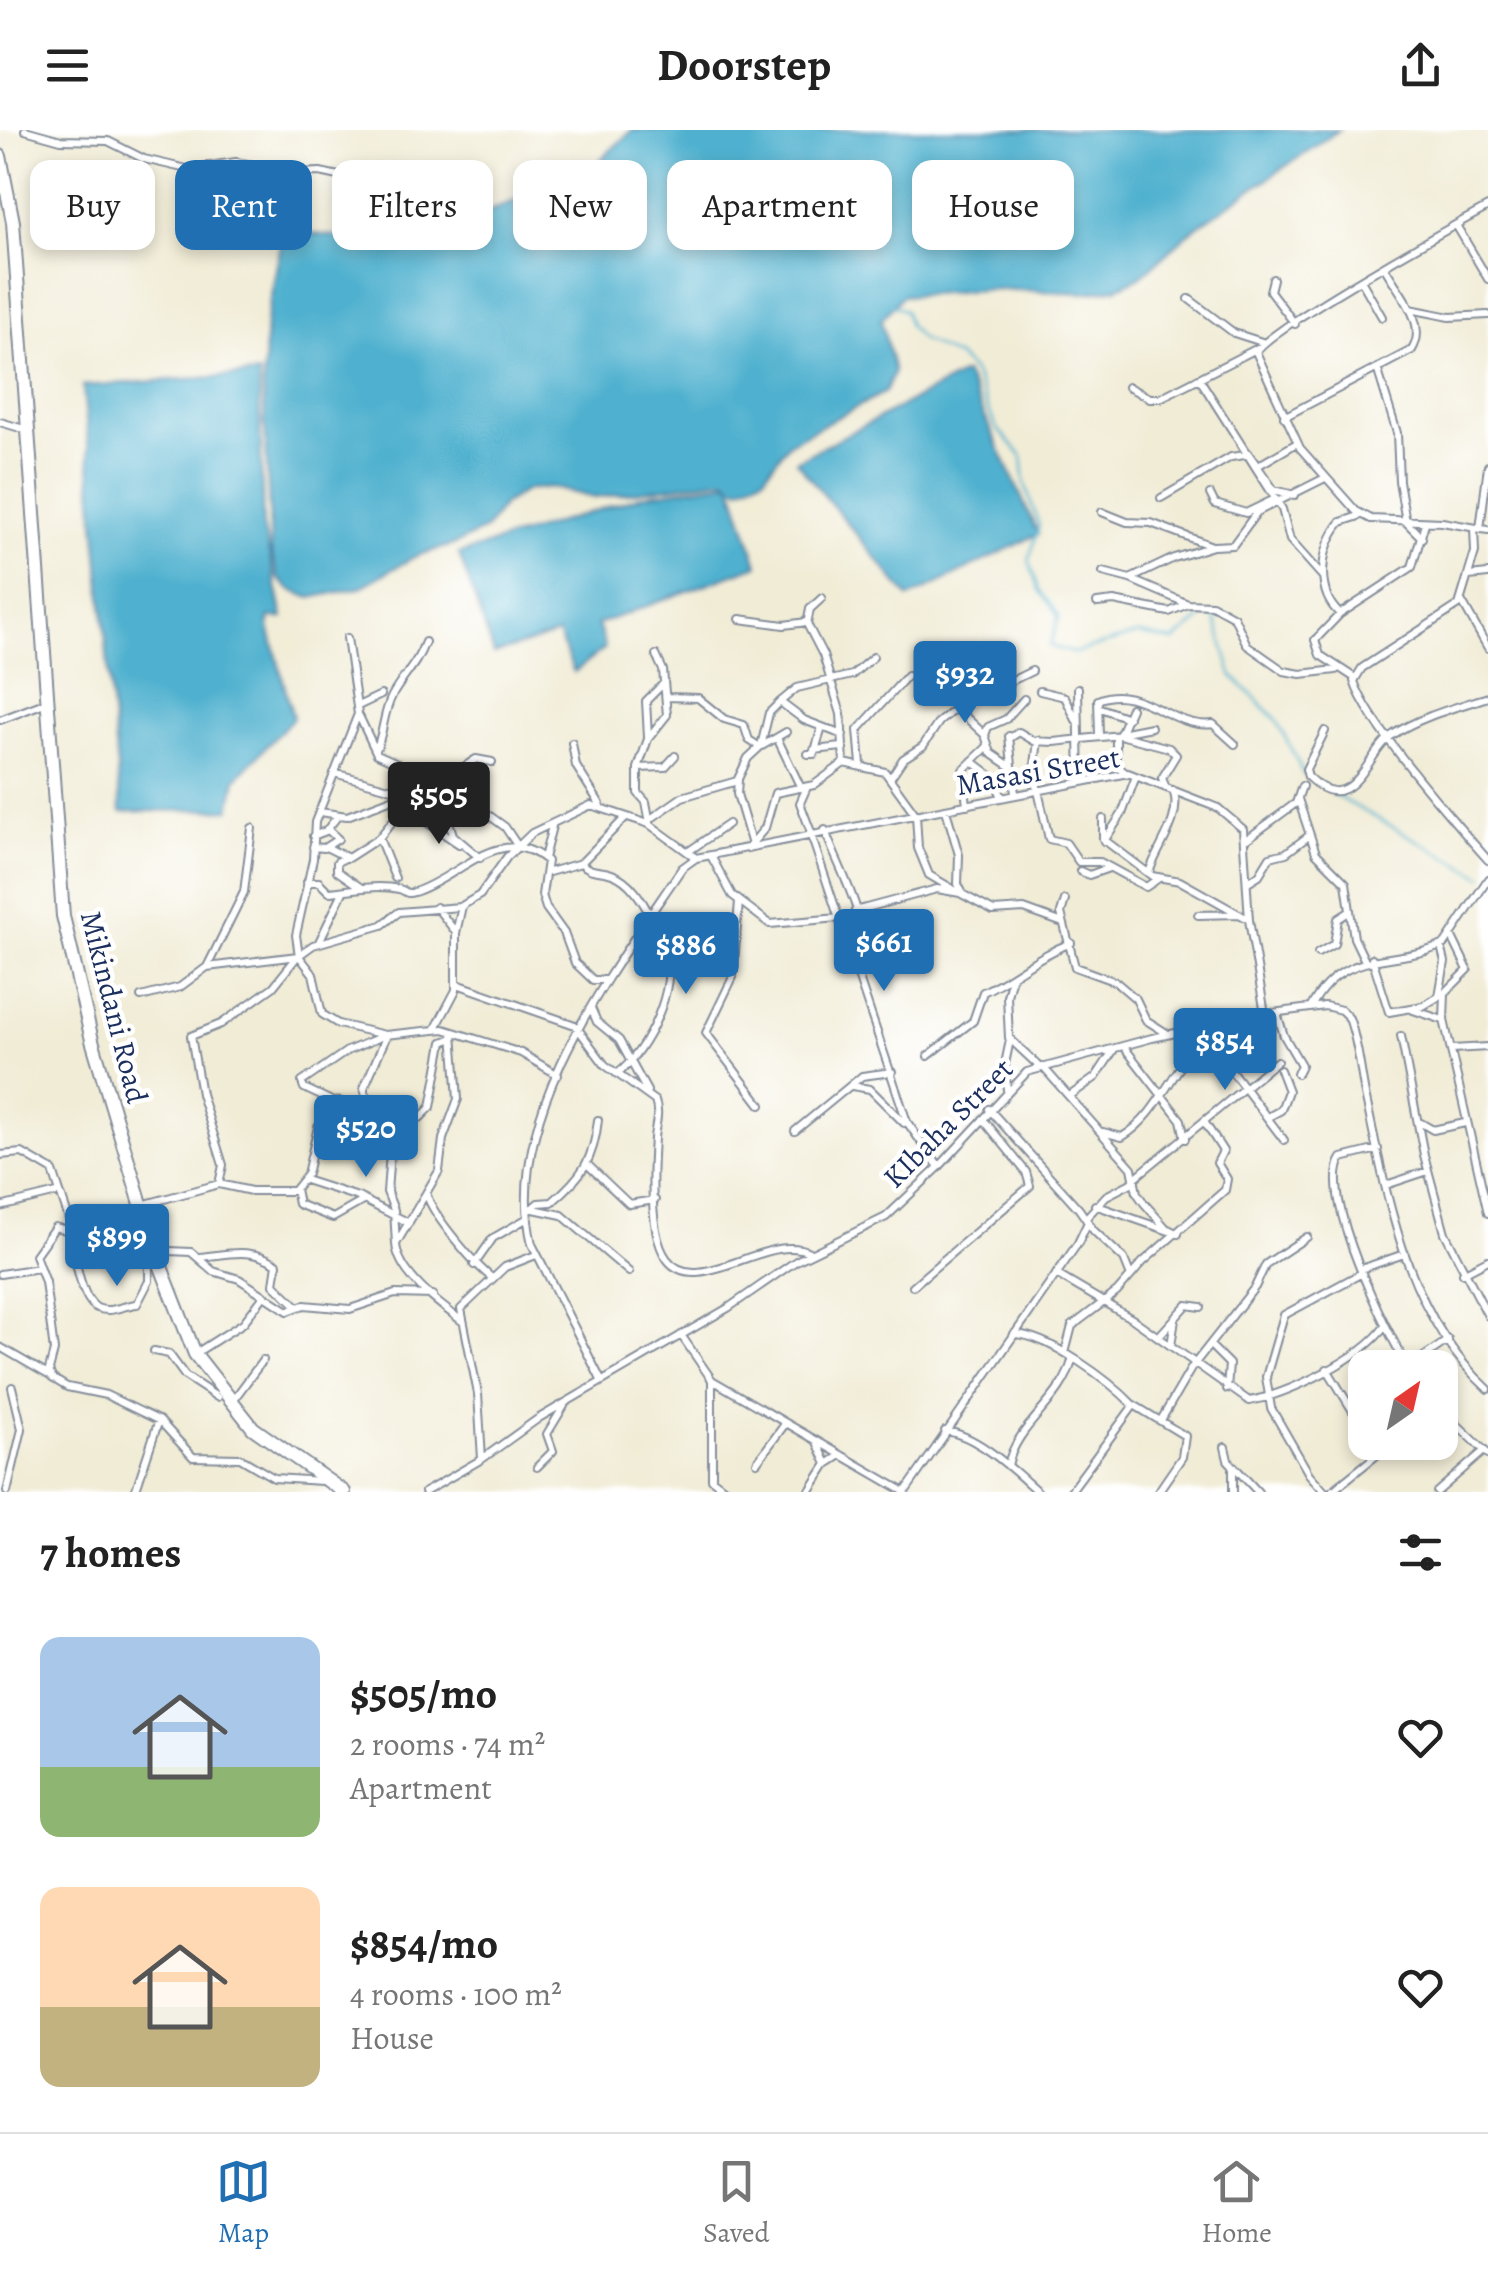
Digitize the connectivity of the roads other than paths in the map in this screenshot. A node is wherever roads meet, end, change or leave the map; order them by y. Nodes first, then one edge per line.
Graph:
1 (25, 130) edge
2 (0, 156) edge
3 (332, 175) edge
4 (1488, 206) edge
5 (1456, 225) junction
6 (1385, 268) junction
7 (1272, 279) dead end
8 (1488, 279) edge
9 (1362, 282) junction
10 (1189, 298) dead end
11 (1410, 309) junction
12 (1488, 315) edge
13 (1382, 317) dead end
14 (1295, 324) junction
15 (1260, 345) junction
16 (1378, 371) junction
17 (1199, 378) junction
18 (1128, 387) dead end
19 (1284, 417) junction
20 (0, 422) edge
21 (28, 431) junction
22 (1296, 442) junction
23 (1238, 446) junction
24 (1245, 455) junction
25 (1259, 464) junction
26 (1314, 466) junction
27 (1488, 466) edge
28 (1325, 478) junction
29 (1312, 483) junction
30 (1210, 494) dead end
31 (1296, 495) junction
32 (1162, 498) dead end
33 (1276, 501) junction
34 (1258, 510) junction
35 (1102, 512) dead end
36 (1365, 517) junction
37 (1406, 522) junction
38 (1425, 523) junction
39 (1481, 529) edge
40 (1422, 539) junction
41 (1213, 546) junction
42 (1102, 572) dead end
43 (1488, 574) edge
44 (1323, 576) junction
45 (1469, 576) junction
46 (1130, 579) junction
47 (822, 598) dead end
48 (1462, 601) junction
49 (1097, 603) dead end
50 (1188, 604) junction
51 (1340, 614) junction
52 (740, 619) dead end
53 (807, 622) junction
54 (347, 638) dead end
55 (425, 642) dead end
56 (1488, 648) edge
57 (656, 655) dead end
58 (873, 657) dead end
59 (1336, 670) junction
60 (1032, 672) dead end
61 (907, 676) dead end
62 (1355, 678) junction
63 (831, 682) junction
64 (665, 683) junction
65 (1078, 688) dead end
66 (1040, 691) dead end
67 (381, 695) dead end
68 (1488, 696) edge
69 (667, 697) junction
70 (1024, 700) dead end
71 (1079, 700) junction
72 (47, 702) junction
73 (780, 702) junction
74 (1068, 702) junction
75 (1099, 703) junction
76 (359, 705) junction
77 (1131, 708) dead end
78 (957, 709) junction
79 (358, 714) junction
80 (1128, 718) junction
81 (0, 720) edge
82 (1077, 722) junction
83 (822, 727) junction
84 (1150, 728) dead end
85 (1325, 731) dead end
86 (786, 732) dead end
87 (1099, 734) junction
88 (843, 735) junction
89 (985, 735) junction
90 (1118, 735) junction
91 (1390, 737) junction
92 (1077, 738) junction
93 (648, 739) junction
94 (778, 740) junction
95 (1038, 740) junction
96 (572, 742) dead end
97 (1234, 744) dead end
98 (760, 746) junction
99 (843, 746) junction
100 (988, 746) junction
101 (376, 750) junction
102 (674, 756) dead end
103 (492, 762) dead end
104 (972, 762) junction
105 (844, 763) junction
106 (861, 764) junction
107 (1010, 766) junction
108 (638, 768) junction
109 (334, 773) junction
110 (792, 774) junction
111 (1131, 775) junction
112 (891, 777) junction
113 (440, 780) junction
114 (738, 780) junction
115 (1080, 780) junction
116 (1302, 786) dead end
117 (420, 788) junction
118 (804, 788) junction
119 (788, 790) junction
120 (1037, 790) junction
121 (1171, 791) junction
122 (401, 794) junction
123 (1015, 794) junction
124 (1002, 796) junction
125 (1298, 800) junction
126 (443, 802) junction
127 (471, 804) junction
128 (600, 804) junction
129 (967, 805) junction
130 (942, 811) junction
131 (319, 812) junction
132 (916, 815) junction
133 (397, 816) junction
134 (337, 817) dead end
135 (626, 817) junction
136 (1103, 819) dead end
137 (425, 821) dead end
138 (650, 822) junction
139 (728, 824) dead end
140 (552, 826) junction
141 (252, 828) dead end
142 (328, 829) junction
143 (825, 830) junction
144 (811, 832) junction
145 (1310, 835) junction
146 (313, 836) junction
147 (379, 838) junction
148 (1247, 839) junction
149 (1104, 840) junction
150 (460, 844) junction
151 (517, 846) junction
152 (750, 846) junction
153 (313, 847) junction
154 (326, 847) junction
155 (686, 849) junction
156 (711, 856) junction
157 (345, 858) junction
158 (480, 858) junction
159 (544, 858) junction
160 (696, 858) junction
161 (1488, 860) edge
162 (581, 863) junction
163 (686, 864) junction
164 (1109, 868) junction
165 (1080, 871) dead end
166 (548, 872) junction
167 (1149, 873) junction
168 (395, 878) dead end
169 (1159, 878) junction
170 (1488, 879) edge
171 (307, 882) junction
172 (1248, 882) junction
173 (362, 887) junction
174 (344, 891) junction
175 (414, 892) junction
176 (961, 894) junction
177 (1066, 900) dead end
178 (739, 901) junction
179 (462, 906) junction
180 (436, 907) junction
181 (420, 908) junction
182 (855, 911) junction
183 (1350, 911) junction
184 (1240, 914) junction
185 (1198, 915) dead end
186 (650, 917) junction
187 (841, 919) junction
188 (1248, 920) junction
189 (1062, 922) junction
190 (456, 932) junction
191 (637, 936) junction
192 (1452, 937) junction
193 (1071, 943) junction
194 (319, 944) junction
195 (1442, 946) junction
196 (1318, 953) dead end
197 (298, 956) junction
198 (1368, 960) junction
199 (207, 966) junction
200 (858, 974) junction
201 (1012, 976) junction
202 (607, 980) junction
203 (458, 984) junction
204 (1442, 995) junction
205 (141, 996) dead end
206 (590, 1006) junction
207 (1310, 1008) junction
208 (1412, 1010) junction
209 (1277, 1013) junction
210 (1265, 1014) junction
211 (1444, 1020) junction
212 (1204, 1026) junction
213 (436, 1028) junction
214 (578, 1030) junction
215 (1169, 1034) junction
216 (386, 1035) junction
217 (453, 1035) junction
218 (1208, 1036) junction
219 (1402, 1036) dead end
220 (1010, 1040) junction
221 (1124, 1047) junction
222 (1488, 1047) edge
223 (1114, 1050) junction
224 (1452, 1050) junction
225 (928, 1056) dead end
226 (630, 1062) junction
227 (1041, 1067) junction
228 (892, 1072) junction
229 (558, 1074) junction
230 (617, 1074) junction
231 (1297, 1074) dead end
232 (851, 1086) junction
233 (1244, 1089) junction
234 (1007, 1090) junction
235 (648, 1094) junction
236 (1071, 1095) junction
237 (1160, 1098) junction
238 (338, 1101) junction
239 (761, 1105) dead end
240 (370, 1108) junction
241 (989, 1110) junction
242 (1268, 1116) junction
243 (983, 1119) junction
244 (598, 1120) dead end
245 (1420, 1122) junction
246 (1205, 1123) junction
247 (1465, 1123) junction
248 (909, 1128) junction
249 (794, 1131) dead end
250 (1102, 1131) junction
251 (1184, 1140) junction
252 (1284, 1140) dead end
253 (314, 1144) junction
254 (1378, 1149) junction
255 (390, 1152) dead end
256 (0, 1155) edge
257 (356, 1157) dead end
258 (588, 1166) junction
259 (939, 1168) junction
260 (1428, 1172) junction
261 (1136, 1179) junction
262 (305, 1180) junction
263 (219, 1184) junction
264 (1386, 1186) junction
265 (295, 1191) junction
266 (58, 1193) junction
267 (427, 1195) junction
268 (655, 1200) junction
269 (364, 1201) junction
270 (142, 1205) junction
271 (1096, 1205) junction
272 (0, 1208) edge
273 (529, 1208) junction
274 (1488, 1213) edge
275 (394, 1215) junction
276 (526, 1219) junction
277 (146, 1220) junction
278 (1087, 1220) junction
279 (409, 1223) junction
280 (1170, 1232) junction
281 (75, 1233) junction
282 (1307, 1237) dead end
283 (396, 1244) junction
284 (1165, 1246) junction
285 (156, 1254) junction
286 (811, 1254) junction
287 (1405, 1254) junction
288 (536, 1255) junction
289 (198, 1258) junction
290 (1488, 1260) edge
291 (474, 1266) junction
292 (40, 1268) junction
293 (1362, 1271) junction
294 (629, 1272) dead end
295 (1463, 1273) junction
296 (0, 1274) edge
297 (1056, 1274) junction
298 (1130, 1274) junction
299 (492, 1278) junction
300 (913, 1286) dead end
301 (433, 1295) junction
302 (264, 1296) junction
303 (1104, 1301) junction
304 (298, 1307) junction
305 (1201, 1307) dead end
306 (1488, 1316) edge
307 (1175, 1318) junction
308 (462, 1321) junction
309 (1385, 1326) junction
310 (1014, 1334) junction
311 (680, 1335) junction
312 (1158, 1337) junction
313 (1373, 1340) junction
314 (1392, 1340) junction
315 (1448, 1340) junction
316 (1171, 1346) junction
317 (1212, 1346) junction
318 (0, 1347) edge
319 (1398, 1350) edge
320 (1434, 1350) edge
321 (154, 1351) dead end
322 (1064, 1353) junction
323 (195, 1354) junction
324 (263, 1360) dead end
325 (1072, 1360) junction
326 (1195, 1363) junction
327 (1327, 1369) junction
328 (51, 1376) junction
329 (602, 1380) junction
330 (712, 1380) junction
331 (12, 1387) dead end
332 (1488, 1388) edge
333 (1227, 1389) junction
334 (217, 1397) dead end
335 (1270, 1398) junction
336 (231, 1404) junction
337 (1348, 1404) edge
338 (564, 1405) junction
339 (1133, 1406) junction
340 (158, 1420) junction
341 (1161, 1420) junction
342 (785, 1424) junction
343 (1458, 1427) edge
344 (944, 1431) junction
345 (816, 1440) junction
346 (1225, 1447) dead end
347 (1486, 1453) edge
348 (842, 1454) junction
349 (482, 1459) junction
350 (1368, 1460) edge
351 (757, 1462) dead end
352 (827, 1464) junction
353 (1008, 1466) junction
354 (537, 1467) dead end
355 (1233, 1467) junction
356 (326, 1482) junction
357 (1328, 1491) edge
358 (7, 1492) edge
359 (135, 1492) edge
360 (344, 1492) edge
361 (426, 1492) edge
362 (729, 1492) edge
363 (809, 1492) edge
364 (905, 1492) edge
365 (1038, 1492) edge
366 (1070, 1492) edge
367 (1158, 1492) edge
368 (1233, 1492) edge
369 (1258, 1492) edge
370 (1437, 1492) edge

1 - 3 street
2 - 21 highway, Mikindani Road
4 - 5 street
5 - 6 street
5 - 8 street
6 - 9 street
6 - 11 street
7 - 14 street
9 - 13 street
9 - 14 street
10 - 15 street
11 - 12 street
11 - 16 street
14 - 15 street
15 - 17 street
15 - 19 street
16 - 19 street
16 - 37 street
17 - 18 street
17 - 23 street
19 - 22 street
20 - 21 street
21 - 72 highway, Mikindani Road
22 - 25 street
22 - 26 street
23 - 24 street
23 - 25 street
24 - 32 street
24 - 33 street
25 - 31 street
26 - 28 street
26 - 29 street
27 - 39 street
28 - 29 street
28 - 36 street
29 - 31 street
30 - 34 street
31 - 33 street
33 - 34 street
33 - 44 street
34 - 41 street
35 - 41 street
36 - 37 street
36 - 44 street
37 - 38 street
37 - 40 street
38 - 39 street
38 - 40 street
39 - 45 street
40 - 51 street
41 - 46 street
42 - 46 street
43 - 45 street
44 - 51 street
45 - 48 street
46 - 50 street
47 - 53 street
48 - 56 street
48 - 62 street
49 - 50 street
50 - 59 street
51 - 59 street
52 - 53 street
53 - 63 street
54 - 76 street
55 - 101 street
57 - 64 street
58 - 63 street
59 - 62 street
60 - 78 street
61 - 106 street
62 - 91 street
63 - 73 street
63 - 88 street
64 - 69 street
64 - 93 street
65 - 71 street
66 - 74 street
67 - 76 street
68 - 91 street
69 - 93 street
69 - 98 street
70 - 89 street
71 - 74 street
71 - 75 street
71 - 82 street
72 - 81 street
72 - 270 highway, Mikindani Road
73 - 83 street
73 - 98 street
74 - 82 street
75 - 80 street
75 - 87 street
75 - 97 street
76 - 79 street
77 - 80 street
78 - 89 street
78 - 112 street
79 - 101 street
79 - 109 street
80 - 90 street
82 - 92 street
83 - 88 street
83 - 99 street
84 - 90 street
85 - 91 street
86 - 94 street
87 - 90 street
87 - 92 street
88 - 99 street
89 - 100 street
90 - 111 street
90 - 121 street
91 - 161 street
92 - 95 street
92 - 115 street
93 - 108 street
94 - 98 street
94 - 110 street
95 - 107 street
95 - 120 street
96 - 128 street
98 - 114 street
99 - 105 street
100 - 104 street
100 - 107 street
101 - 113 street
102 - 108 street
103 - 113 street
104 - 124 street
104 - 129 street
105 - 106 street
105 - 118 street
106 - 112 street
107 - 123 street
108 - 138 street
109 - 122 street
109 - 131 street
110 - 118 street
110 - 119 street
111 - 115 street, Masasi Street
111 - 121 street, Masasi Street
111 - 149 street
112 - 132 street, Masasi Street
113 - 117 street
113 - 127 street
114 - 138 street
114 - 152 street
115 - 120 street, Masasi Street
116 - 125 street
117 - 122 street
117 - 126 street
118 - 119 street
118 - 144 street
119 - 152 street
120 - 123 street, Masasi Street
120 - 164 street
121 - 148 street, Masasi Street
121 - 167 street
122 - 131 street
122 - 133 street
123 - 124 street, Masasi Street
124 - 129 street, Masasi Street
125 - 145 street
125 - 148 street
126 - 127 street
126 - 133 street
126 - 150 street
127 - 151 street
128 - 135 street
128 - 140 street
129 - 130 street, Masasi Street
130 - 132 street, Masasi Street
130 - 176 street
131 - 146 street
132 - 143 street, Masasi Street
132 - 176 street
133 - 147 street
134 - 142 street
135 - 138 street
135 - 162 street
136 - 149 street
137 - 150 street
138 - 155 street
139 - 155 street
140 - 151 street
140 - 159 street
141 - 199 street
142 - 146 street
142 - 154 street
143 - 144 street, Masasi Street
143 - 182 street
144 - 152 street, Masasi Street
144 - 187 street
145 - 172 street
145 - 183 street
146 - 153 street
147 - 157 street
147 - 168 street
148 - 172 street
149 - 167 street
150 - 158 street
151 - 158 street
151 - 159 street
151 - 179 street
152 - 156 street, Masasi Street
153 - 154 street
153 - 171 street
154 - 157 street
155 - 160 street
155 - 163 street
156 - 160 street, Masasi Street
156 - 178 street
157 - 173 street
158 - 175 street
159 - 166 street
160 - 163 street
162 - 166 street
162 - 186 street
163 - 186 street
164 - 165 street
164 - 169 street
166 - 202 street
167 - 169 street
169 - 184 street
170 - 192 street
171 - 174 street
171 - 197 street
172 - 188 street
173 - 174 street
173 - 175 street
174 - 194 street
175 - 181 street
176 - 182 street
176 - 189 street
177 - 189 street
178 - 187 street
178 - 239 street
179 - 180 street
179 - 190 street
180 - 181 street
180 - 190 street
181 - 194 street
182 - 187 street
182 - 200 street
183 - 196 street
183 - 198 street
184 - 185 street
184 - 188 street
186 - 191 street
187 - 200 street
188 - 210 street
189 - 193 street
190 - 203 street
191 - 202 street
191 - 226 street
192 - 195 street
192 - 204 street
193 - 201 street
193 - 215 street
194 - 197 street
195 - 198 street
195 - 204 street
197 - 199 street
197 - 216 street
197 - 263 street
198 - 207 street
198 - 208 street
199 - 205 street
200 - 228 street
201 - 220 street
201 - 225 street
202 - 206 street
203 - 213 street
203 - 214 street
204 - 208 street
204 - 211 street
206 - 214 street
206 - 226 street
207 - 209 street, KIbaha Street
207 - 254 street
208 - 211 street
209 - 210 street, KIbaha Street
209 - 231 street
210 - 212 street, KIbaha Street
211 - 224 street
212 - 215 street, KIbaha Street
212 - 218 street
213 - 216 street
213 - 217 street
214 - 229 street
214 - 230 street
215 - 221 street, KIbaha Street
216 - 238 street
216 - 240 street
217 - 229 street
217 - 240 street
217 - 267 street
218 - 233 street
218 - 237 street
219 - 245 street
220 - 227 street
220 - 234 street
221 - 223 street, KIbaha Street
221 - 237 street
222 - 224 street
223 - 227 street, KIbaha Street
223 - 236 street
224 - 247 street
226 - 230 street
226 - 235 street
227 - 234 street, KIbaha Street
227 - 236 street
228 - 232 street
228 - 248 street
229 - 273 street
230 - 235 street
232 - 248 street
232 - 249 street
233 - 242 street
233 - 242 street
233 - 246 street
234 - 241 street, KIbaha Street
235 - 268 street
236 - 250 street
237 - 250 street
237 - 251 street
238 - 240 street
238 - 253 street
241 - 243 street, KIbaha Street
241 - 278 street
242 - 252 street
243 - 259 street, KIbaha Street
243 - 300 street
244 - 258 street
245 - 247 street
245 - 260 street
246 - 251 street
246 - 280 street
247 - 274 street
248 - 259 street
250 - 261 street
251 - 261 street
253 - 257 street
253 - 262 street
254 - 264 street
254 - 293 street
255 - 275 street
256 - 266 street
258 - 268 street
258 - 273 street
259 - 286 street, KIbaha Street
260 - 264 street
260 - 295 street
261 - 271 street
261 - 280 street
262 - 265 street
262 - 269 street
263 - 265 street
263 - 270 street
264 - 287 street
265 - 269 street
266 - 272 street
266 - 281 street
267 - 279 street
267 - 291 street
268 - 286 street
269 - 275 street
270 - 277 highway, Mikindani Road
271 - 278 street
271 - 280 street
273 - 276 street
273 - 294 street
275 - 279 street
275 - 283 street
276 - 288 street
276 - 291 street
277 - 281 street
277 - 285 highway, Mikindani Road
278 - 297 street
278 - 298 street
279 - 283 street
280 - 284 street
280 - 284 street
281 - 285 street
281 - 292 street
282 - 317 street
283 - 301 street
284 - 298 street
285 - 289 street
285 - 323 highway, Mikindani Road
286 - 311 street, KIbaha Street
287 - 293 street
287 - 315 street
288 - 299 street
288 - 329 street
289 - 302 street
289 - 304 street
290 - 295 street
291 - 299 street
292 - 296 street
292 - 328 street
293 - 309 street
293 - 335 street
295 - 306 street
297 - 303 street
297 - 310 street
298 - 303 street
299 - 308 street
301 - 304 street
301 - 308 street
302 - 304 street
302 - 323 street
303 - 312 street
303 - 322 street
305 - 307 street
307 - 312 street
307 - 316 street
308 - 349 street
309 - 313 street
309 - 314 street
310 - 322 street
310 - 344 street
311 - 329 street, KIbaha Street
311 - 330 street
312 - 316 street
313 - 314 street
313 - 327 street
314 - 319 street
315 - 320 street
315 - 332 street
316 - 326 street
317 - 326 street
317 - 333 street
318 - 328 street
321 - 334 street
322 - 325 street
323 - 336 highway, Mikindani Road
324 - 336 street
325 - 339 street
325 - 353 street
326 - 333 street
326 - 341 street
327 - 335 street
327 - 337 street
328 - 340 street
329 - 338 street, KIbaha Street
330 - 342 street
330 - 362 street
331 - 358 street
333 - 335 street
335 - 357 street
336 - 356 highway, Mikindani Road
338 - 349 street, KIbaha Street
338 - 354 street
339 - 341 street
339 - 366 street
340 - 356 street
340 - 359 street
341 - 367 street
342 - 345 street
342 - 351 street
343 - 347 street
344 - 353 street
344 - 364 street
345 - 348 street
345 - 352 street
346 - 355 street
347 - 370 street
348 - 352 street
348 - 364 street
349 - 361 street, KIbaha Street
350 - 357 street
352 - 363 street
353 - 365 street
355 - 368 street
355 - 369 street
356 - 360 highway, Mikindani Road

